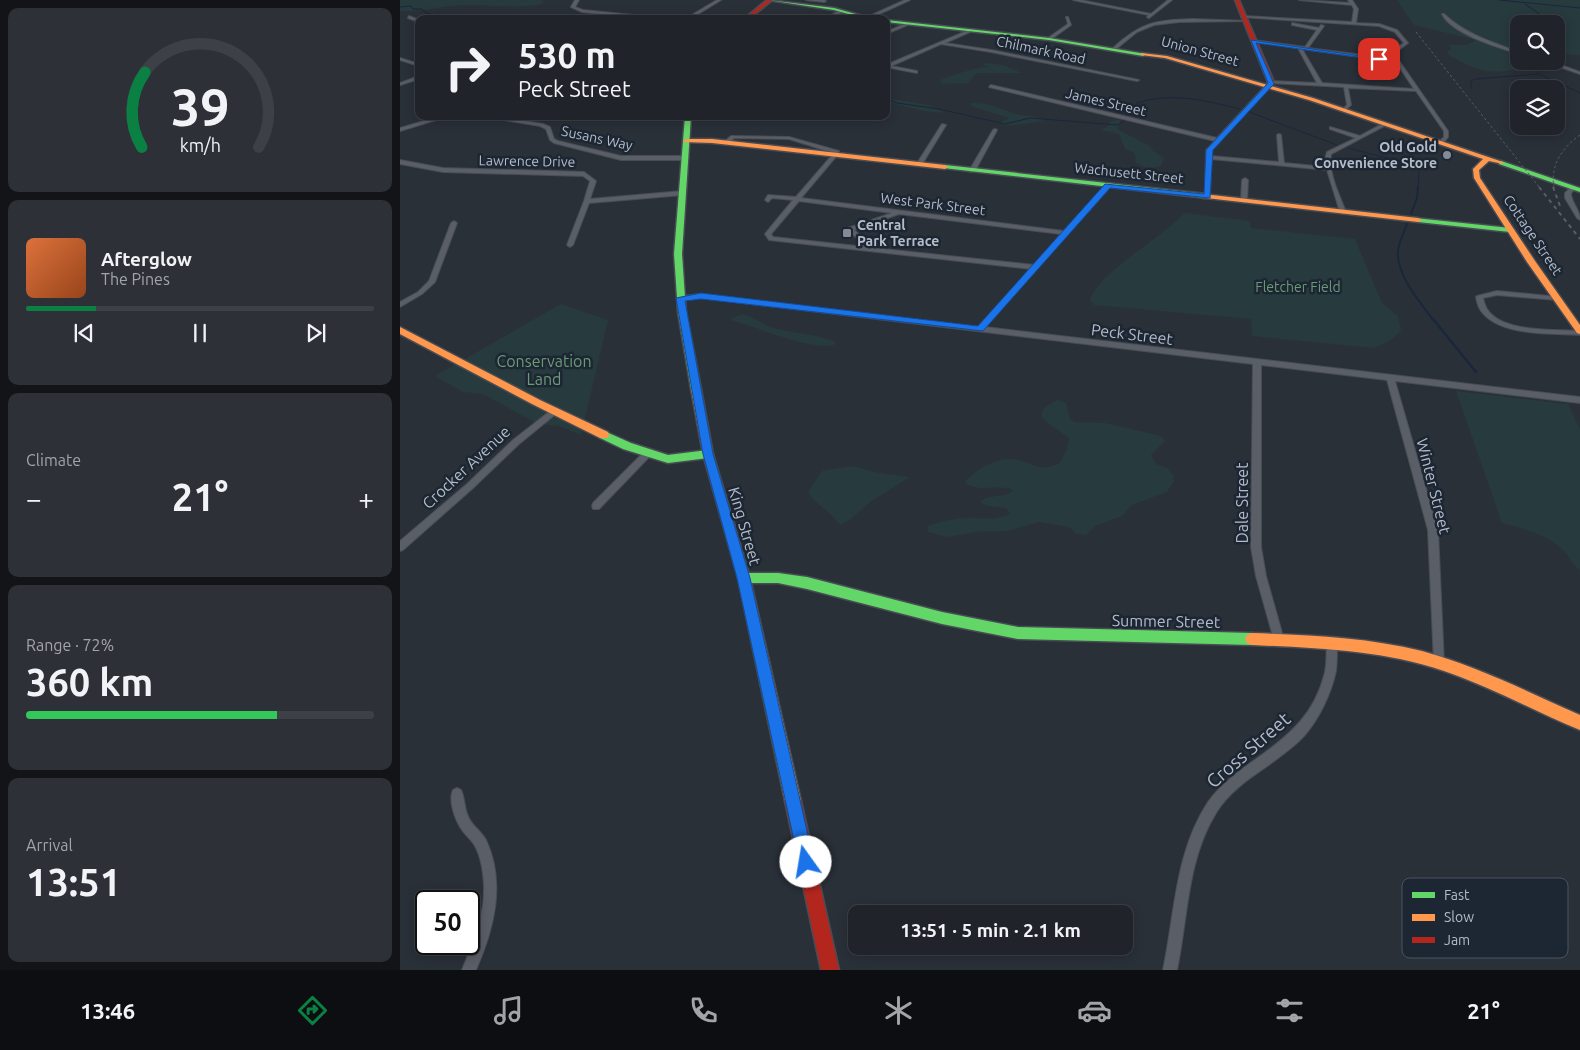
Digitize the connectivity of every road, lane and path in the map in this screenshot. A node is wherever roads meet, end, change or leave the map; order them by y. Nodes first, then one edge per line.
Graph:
1 (577, 0) edge
2 (719, 0) edge
3 (762, 0) edge
4 (770, 0) edge
5 (808, 0) edge
6 (908, 0) edge
7 (1074, 0) edge
8 (1170, 0) edge
9 (1237, 0) edge
10 (1301, 0) edge
11 (1351, 2) edge
12 (823, 3) edge
13 (842, 11) junction
14 (630, 15) edge
15 (696, 15) edge
16 (751, 15) edge
17 (834, 15) edge
18 (857, 15) edge
19 (876, 15) edge
20 (1152, 15) junction
21 (1443, 15) dead end
22 (409, 17) dead end
23 (1067, 18) dead end
24 (415, 19) edge
25 (1244, 19) junction
26 (1323, 21) junction
27 (890, 22) edge
28 (1354, 23) junction
29 (908, 24) junction
30 (1147, 26) junction
31 (1320, 29) junction
32 (890, 31) edge
33 (969, 31) junction
34 (1048, 38) junction
35 (1253, 41) junction
36 (940, 43) junction
37 (1299, 47) junction
38 (1115, 48) junction
39 (1306, 48) junction
40 (1510, 50) edge
41 (400, 59) edge
42 (1397, 61) junction
43 (415, 64) edge
44 (890, 65) edge
45 (890, 67) edge
46 (1565, 68) edge
47 (916, 72) dead end
48 (1580, 73) edge
49 (415, 78) edge
50 (1137, 80) dead end
51 (400, 84) edge
52 (1270, 84) junction
53 (1320, 84) junction
54 (990, 86) dead end
55 (1346, 86) junction
56 (1417, 90) junction
57 (1344, 110) junction
58 (434, 120) edge
59 (508, 120) edge
60 (688, 120) edge
61 (944, 124) dead end
62 (1386, 124) junction
63 (1332, 128) dead end
64 (400, 130) edge
65 (995, 130) dead end
66 (1279, 135) dead end
67 (1359, 137) junction
68 (1217, 140) junction
69 (686, 141) junction
70 (1441, 142) junction
71 (834, 156) junction
72 (1209, 157) junction
73 (686, 158) junction
74 (1489, 158) junction
75 (400, 162) edge
76 (1282, 164) junction
77 (918, 165) junction
78 (1330, 169) junction
79 (972, 171) junction
80 (1244, 180) dead end
81 (1108, 186) junction
82 (1577, 188) edge
83 (683, 193) junction
84 (1207, 196) junction
85 (798, 198) junction
86 (768, 200) dead end
87 (587, 201) junction
88 (1244, 201) junction
89 (899, 212) junction
90 (1343, 212) junction
91 (1580, 218) edge
92 (454, 223) dead end
93 (1510, 230) junction
94 (1065, 233) junction
95 (768, 238) joint
96 (570, 245) dead end
97 (872, 250) junction
98 (1033, 267) junction
99 (680, 298) junction
100 (1557, 298) junction
101 (400, 305) edge
102 (980, 329) junction
103 (400, 330) edge
104 (1580, 332) edge
105 (1257, 363) junction
106 (1390, 377) junction
107 (1580, 400) edge
108 (554, 411) junction
109 (648, 453) junction
110 (708, 454) junction
111 (596, 506) dead end
112 (400, 547) edge
113 (744, 578) junction
114 (1280, 640) junction
115 (1332, 645) junction
116 (1439, 664) junction
117 (1580, 723) edge
118 (457, 794) dead end
119 (469, 970) edge
120 (830, 970) edge
121 (1170, 970) edge

1 - 14 street
2 - 15 street
3 - 4 street
4 - 12 main road
4 - 16 main road
5 - 12 street
6 - 19 street
7 - 20 street
8 - 20 street
9 - 25 main road
10 - 11 street
11 - 28 street
12 - 13 main road
13 - 17 street
13 - 18 main road
20 - 30 street
21 - 40 street
22 - 24 street
23 - 34 street
25 - 26 street
25 - 30 street
25 - 31 street
25 - 35 main road
26 - 28 street
26 - 31 street
27 - 29 main road, Union Street
28 - 42 street
29 - 32 street
29 - 33 main road, Union Street
30 - 38 street
31 - 39 street
33 - 34 main road, Union Street
33 - 36 street
34 - 38 main road, Union Street
35 - 37 street
35 - 52 main road
36 - 44 street
36 - 50 street, Chilmark Road
37 - 39 street
37 - 53 street
38 - 52 main road, Union Street
39 - 42 street
41 - 43 street
42 - 56 street
45 - 47 street
46 - 48 street
49 - 51 street
52 - 53 street
52 - 57 main road, Union Street
52 - 68 street
53 - 55 street
54 - 68 street, James Street
55 - 56 street
55 - 57 street
56 - 70 street
57 - 62 main road, Union Street
58 - 64 street
59 - 73 street, Susans Way
60 - 69 main road, King Street
61 - 77 street
62 - 67 street
62 - 70 main road, Union Street
63 - 67 street
65 - 79 street
66 - 76 street
67 - 78 street
68 - 72 street
69 - 71 main road, Wachusett Street
69 - 73 main road, King Street
70 - 74 main road, Union Street
71 - 77 main road, Wachusett Street
71 - 85 street
72 - 76 street
72 - 84 street
73 - 83 main road, King Street
74 - 82 main road, Union Street
74 - 93 main road, Cottage Street
75 - 87 street, Lawrence Drive
76 - 78 street
77 - 79 main road, Wachusett Street
78 - 90 street
79 - 81 main road, Wachusett Street
80 - 88 street
81 - 84 main road, Wachusett Street
81 - 94 street
82 - 91 street
83 - 87 street
83 - 99 main road, King Street
84 - 88 main road, Wachusett Street
85 - 86 street
85 - 89 street, West Park Street
85 - 95 street
87 - 96 street
88 - 90 main road, Wachusett Street
89 - 94 street, West Park Street
89 - 97 street
90 - 93 main road, Wachusett Street
92 - 101 street
93 - 100 main road, Cottage Street
94 - 98 street
95 - 97 street
97 - 98 street
98 - 102 street
99 - 102 street, Peck Street
99 - 110 main road, King Street
100 - 104 main road, Cottage Street
100 - 104 street
102 - 105 street, Peck Street
103 - 108 main road
105 - 106 street, Peck Street
105 - 114 street, Dale Street
106 - 107 street, Peck Street
106 - 116 street, Winter Street
108 - 109 main road
108 - 112 street, Crocker Avenue
109 - 110 main road
109 - 111 street
110 - 113 main road, King Street
113 - 114 main road, Summer Street
113 - 120 main road, King Street
114 - 115 main road, Summer Street
115 - 116 main road, Summer Street
115 - 121 street, Cross Street
116 - 117 main road, Summer Street
118 - 119 street

